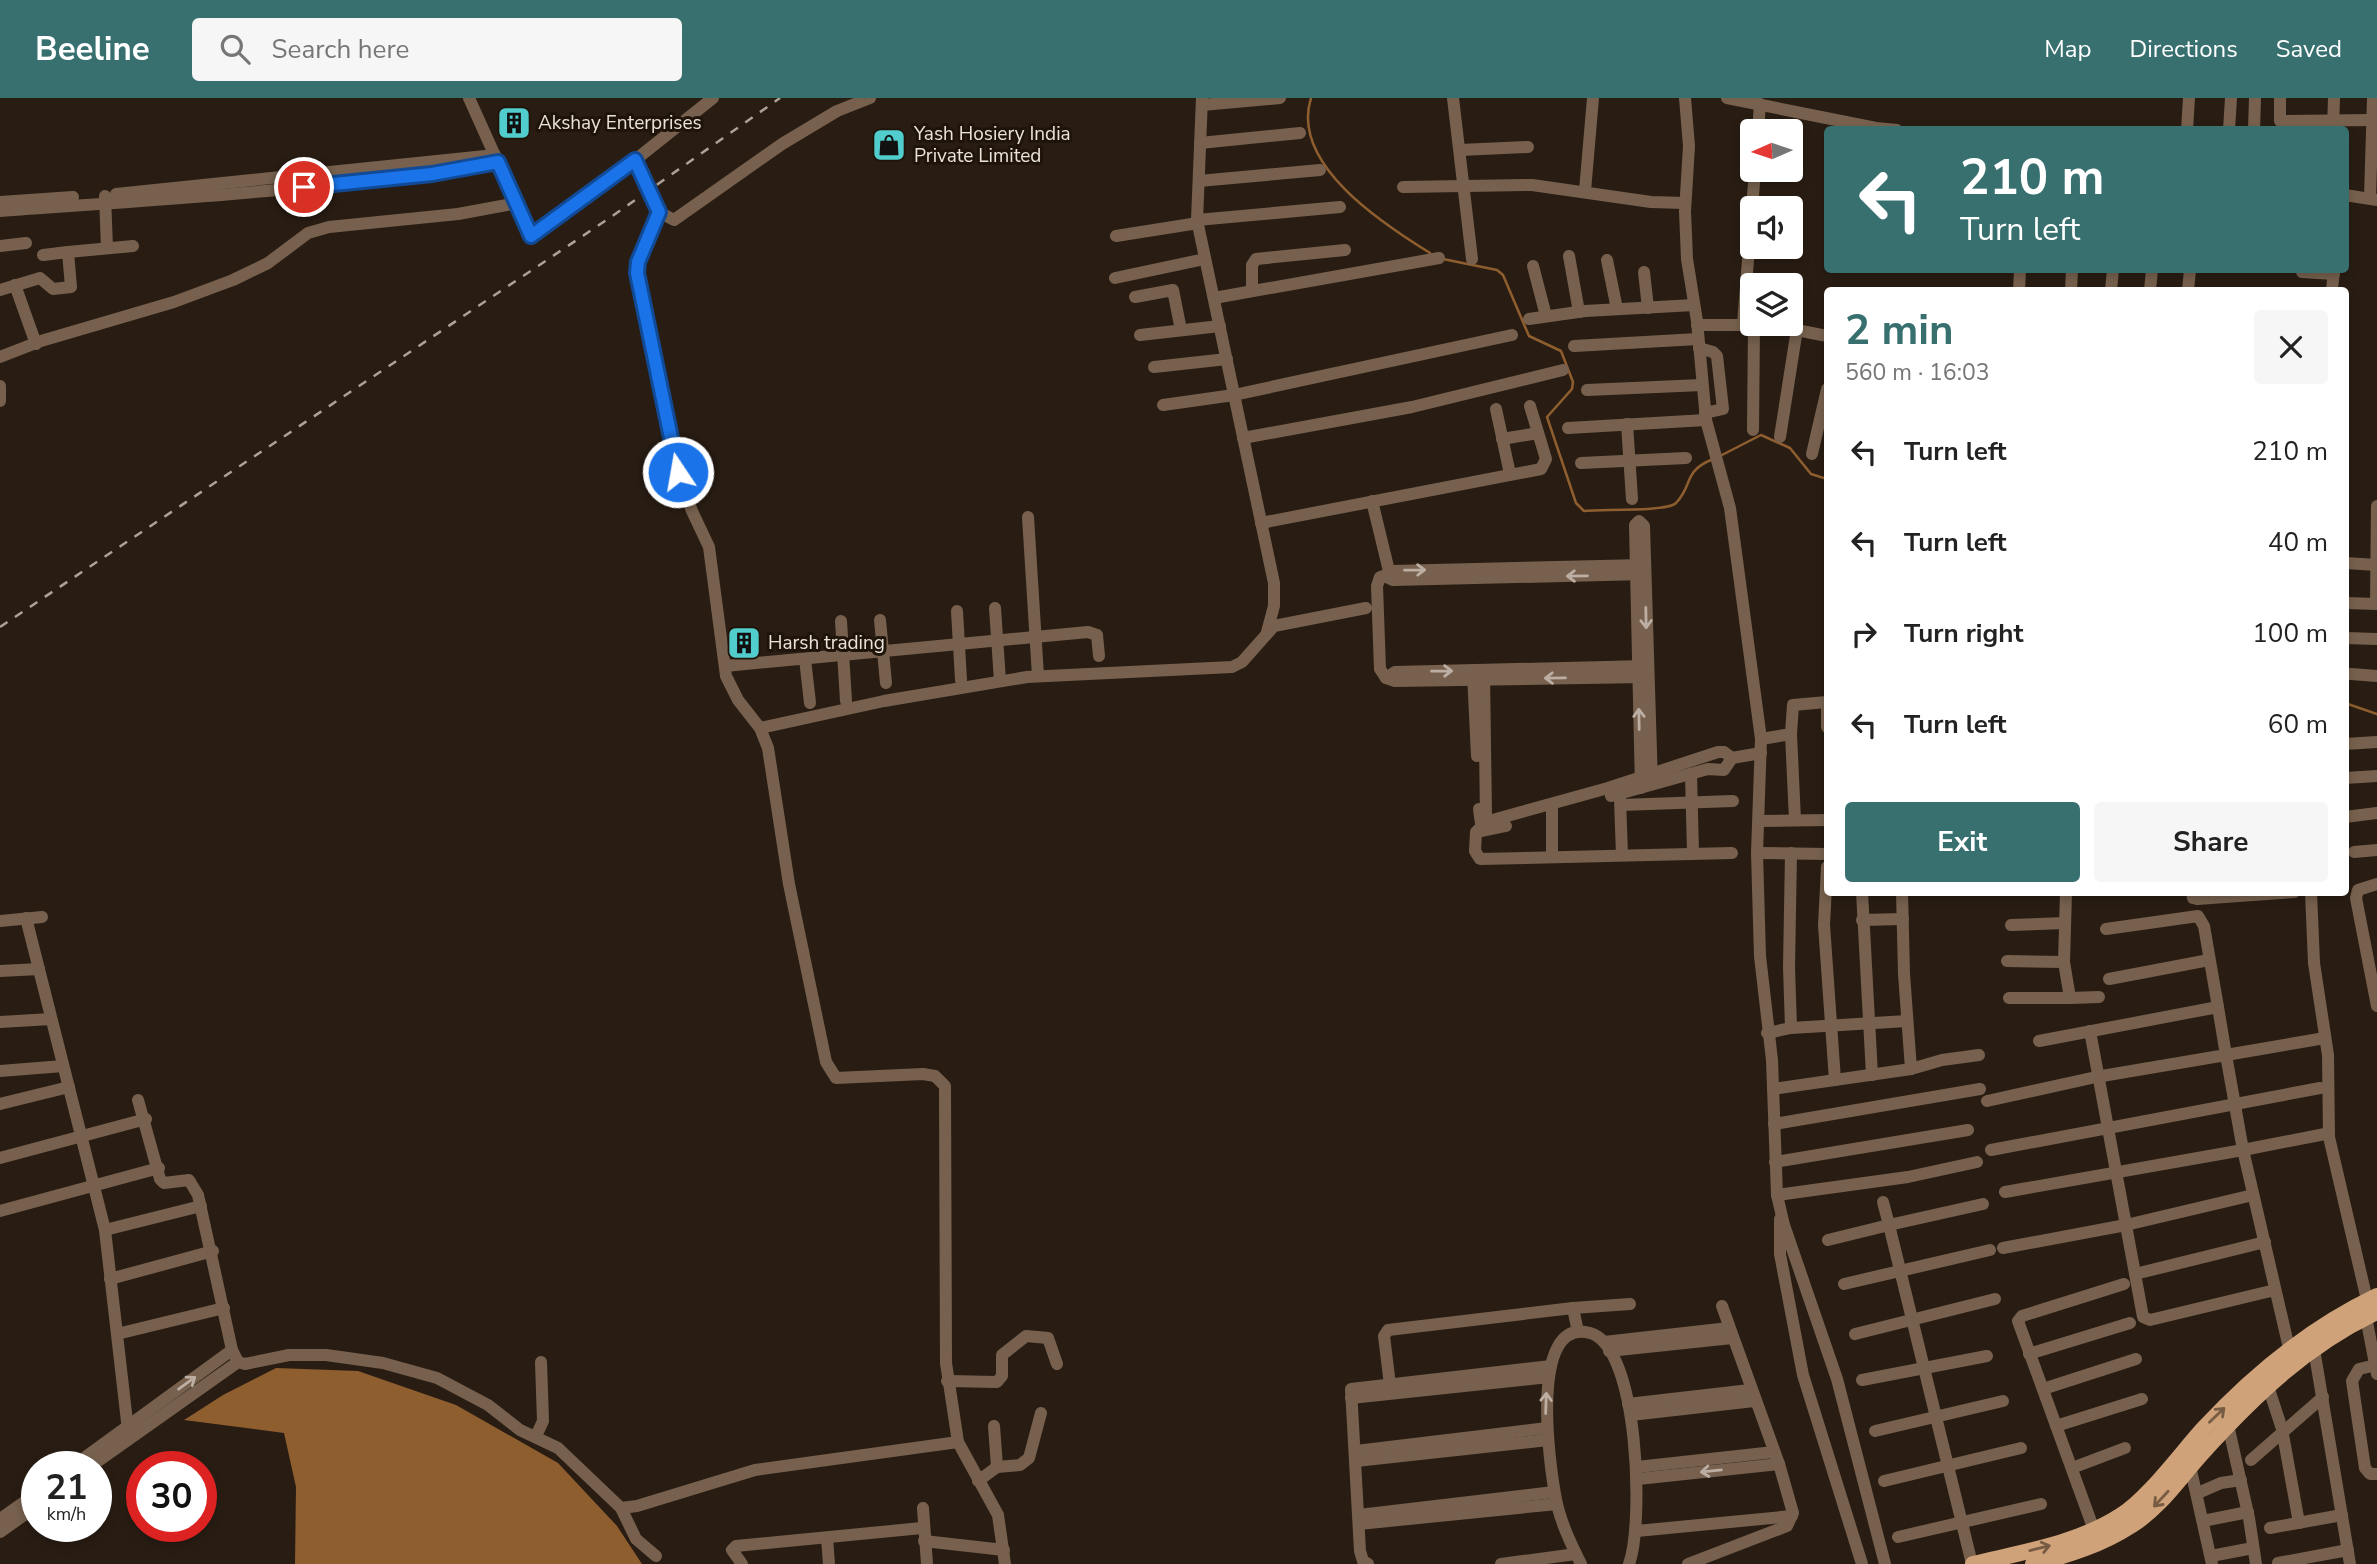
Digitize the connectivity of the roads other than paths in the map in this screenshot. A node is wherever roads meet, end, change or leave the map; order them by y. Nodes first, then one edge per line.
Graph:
1 (469, 98) edge
2 (713, 98) edge
3 (870, 98) edge
4 (1280, 98) edge
5 (1453, 98) edge
6 (1593, 98) edge
7 (1685, 98) edge
8 (1727, 98) edge
9 (2189, 98) edge
10 (2231, 98) edge
11 (2255, 98) edge
12 (2280, 98) edge
13 (2334, 98) edge
14 (2373, 98) edge
15 (1202, 101) edge
16 (1760, 104) junction
17 (1759, 119) edge
18 (2372, 120) junction
19 (2333, 125) edge
20 (1866, 126) edge
21 (2187, 126) edge
22 (2230, 126) edge
23 (2254, 126) edge
24 (1300, 133) dead end
25 (1200, 143) junction
26 (1528, 147) dead end
27 (1460, 150) junction
28 (497, 158) junction
29 (635, 160) junction
30 (1320, 170) dead end
31 (1199, 181) junction
32 (1755, 182) edge
33 (1465, 186) junction
34 (1403, 187) dead end
35 (1584, 191) junction
36 (2349, 196) edge
37 (105, 199) junction
38 (2374, 199) edge
39 (0, 202) edge
40 (517, 203) junction
41 (1685, 203) junction
42 (1340, 207) dead end
43 (0, 211) edge
44 (659, 212) junction
45 (1197, 222) junction
46 (1116, 236) dead end
47 (26, 243) dead end
48 (0, 246) edge
49 (133, 246) dead end
50 (107, 248) junction
51 (1345, 250) dead end
52 (68, 252) junction
53 (43, 254) dead end
54 (1569, 256) dead end
55 (1439, 258) dead end
56 (1205, 259) junction
57 (1472, 259) dead end
58 (1607, 260) dead end
59 (1533, 266) dead end
60 (1644, 272) dead end
61 (1751, 273) edge
62 (1115, 278) dead end
63 (15, 285) junction
64 (0, 290) edge
65 (1252, 291) junction
66 (1135, 297) dead end
67 (1213, 298) junction
68 (1694, 305) junction
69 (1647, 307) junction
70 (1617, 309) junction
71 (1579, 312) junction
72 (1546, 316) junction
73 (1529, 319) dead end
74 (1697, 325) junction
75 (1740, 325) edge
76 (1220, 326) junction
77 (1181, 330) junction
78 (1803, 330) edge
79 (1140, 335) dead end
80 (1512, 335) dead end
81 (1824, 335) edge
82 (1749, 336) edge
83 (1796, 336) edge
84 (36, 344) junction
85 (1698, 344) junction
86 (1574, 346) dead end
87 (0, 357) edge
88 (1227, 359) junction
89 (1154, 367) dead end
90 (1563, 370) dead end
91 (1702, 385) junction
92 (0, 386) edge
93 (1587, 390) dead end
94 (1234, 395) junction
95 (0, 401) edge
96 (1824, 401) edge
97 (1163, 405) dead end
98 (1530, 405) dead end
99 (1496, 409) dead end
100 (1705, 416) junction
101 (1627, 425) junction
102 (1568, 428) dead end
103 (1753, 430) dead end
104 (1538, 433) junction
105 (1243, 438) junction
106 (1780, 438) dead end
107 (1502, 439) junction
108 (1812, 454) dead end
109 (1686, 458) dead end
110 (1630, 461) junction
111 (1581, 463) dead end
112 (1510, 474) junction
113 (1632, 499) dead end
114 (1372, 501) junction
115 (2377, 506) edge
116 (1028, 517) dead end
117 (1261, 523) junction
118 (2376, 525) edge
119 (2349, 563) edge
120 (2376, 565) edge
121 (1387, 574) junction
122 (2349, 603) edge
123 (2376, 604) edge
124 (995, 608) dead end
125 (1366, 608) dead end
126 (957, 611) dead end
127 (880, 620) dead end
128 (841, 621) dead end
129 (1267, 632) junction
130 (1035, 637) junction
131 (2349, 638) edge
132 (2377, 639) edge
133 (997, 640) junction
134 (959, 644) junction
135 (883, 651) junction
136 (844, 655) junction
137 (1099, 656) dead end
138 (805, 659) junction
139 (725, 666) junction
140 (1643, 672) junction
141 (2351, 674) dead end
142 (1478, 675) junction
143 (1038, 676) junction
144 (2377, 676) edge
145 (961, 680) dead end
146 (1000, 681) junction
147 (886, 683) dead end
148 (846, 701) dead end
149 (1824, 702) edge
150 (810, 703) dead end
151 (760, 728) junction
152 (1791, 734) junction
153 (1760, 739) junction
154 (2377, 742) edge
155 (2349, 744) edge
156 (1761, 753) junction
157 (1732, 758) junction
158 (1690, 774) junction
159 (2377, 776) edge
160 (2349, 778) edge
161 (1646, 781) junction
162 (1620, 795) junction
163 (1732, 801) dead end
164 (1692, 803) junction
165 (1552, 809) junction
166 (2377, 813) edge
167 (2349, 816) edge
168 (1796, 820) junction
169 (1824, 820) edge
170 (1759, 821) junction
171 (1480, 828) junction
172 (2377, 850) edge
173 (2354, 852) dead end
174 (1693, 853) junction
175 (1732, 853) dead end
176 (1757, 853) junction
177 (1791, 853) junction
178 (1824, 854) edge
179 (1622, 855) junction
180 (1552, 857) junction
181 (2377, 884) edge
182 (2359, 885) dead end
183 (1826, 896) edge
184 (1862, 896) edge
185 (1902, 896) edge
186 (2066, 896) edge
187 (2193, 896) edge
188 (2239, 896) edge
189 (2311, 896) edge
190 (42, 917) dead end
191 (26, 918) junction
192 (1903, 919) junction
193 (1862, 920) junction
194 (0, 921) edge
195 (2065, 923) junction
196 (2011, 925) dead end
197 (2106, 929) dead end
198 (2209, 960) junction
199 (2007, 961) dead end
200 (2064, 962) junction
201 (39, 969) junction
202 (0, 971) edge
203 (2109, 979) dead end
204 (2099, 997) dead end
205 (2010, 998) dead end
206 (2070, 998) junction
207 (2377, 1006) edge
208 (2218, 1007) junction
209 (51, 1019) junction
210 (1908, 1021) junction
211 (0, 1022) edge
212 (1869, 1023) junction
213 (1832, 1026) junction
214 (1791, 1028) junction
215 (2090, 1031) junction
216 (1768, 1033) junction
217 (2319, 1039) dead end
218 (2039, 1041) dead end
219 (1979, 1055) dead end
220 (2226, 1055) junction
221 (63, 1066) junction
222 (1911, 1069) junction
223 (0, 1071) edge
224 (1872, 1075) junction
225 (2096, 1077) junction
226 (1835, 1080) junction
227 (69, 1087) junction
228 (1980, 1088) dead end
229 (2320, 1088) dead end
230 (1773, 1089) junction
231 (138, 1100) dead end
232 (1987, 1101) dead end
233 (2234, 1103) junction
234 (0, 1104) edge
235 (146, 1119) junction
236 (1774, 1124) junction
237 (2106, 1128) junction
238 (1968, 1130) dead end
239 (2325, 1135) dead end
240 (81, 1136) junction
241 (1991, 1150) dead end
242 (2243, 1150) junction
243 (0, 1158) edge
244 (1775, 1162) junction
245 (1977, 1162) dead end
246 (159, 1168) junction
247 (2115, 1174) junction
248 (93, 1185) junction
249 (2005, 1192) dead end
250 (1777, 1195) junction
251 (2253, 1195) junction
252 (1883, 1202) dead end
253 (1983, 1204) dead end
254 (201, 1206) junction
255 (0, 1211) edge
256 (1780, 1212) junction
257 (1889, 1225) junction
258 (2126, 1225) junction
259 (105, 1230) junction
260 (1828, 1240) dead end
261 (2265, 1242) junction
262 (2003, 1248) dead end
263 (1990, 1250) dead end
264 (213, 1251) junction
265 (1900, 1271) junction
266 (2135, 1274) junction
267 (110, 1279) junction
268 (1844, 1284) dead end
269 (2124, 1284) dead end
270 (2275, 1290) junction
271 (1995, 1299) dead end
272 (1630, 1304) dead end
273 (1722, 1306) dead end
274 (2372, 1306) edge
275 (224, 1308) junction
276 (1573, 1308) junction
277 (1913, 1320) junction
278 (2130, 1322) dead end
279 (1578, 1332) junction
280 (1730, 1333) junction
281 (117, 1334) junction
282 (1855, 1334) dead end
283 (2312, 1340) junction
284 (1606, 1347) junction
285 (2289, 1348) junction
286 (2029, 1354) junction
287 (235, 1356) junction
288 (1987, 1356) dead end
289 (2136, 1359) dead end
290 (541, 1362) dead end
291 (1057, 1364) dead end
292 (1925, 1368) junction
293 (2376, 1370) edge
294 (1550, 1371) junction
295 (1862, 1380) dead end
296 (947, 1381) junction
297 (2268, 1386) junction
298 (1391, 1389) junction
299 (2043, 1389) junction
300 (1752, 1395) junction
301 (2323, 1396) junction
302 (2142, 1399) dead end
303 (2003, 1401) dead end
304 (1629, 1409) junction
305 (1041, 1413) dead end
306 (1937, 1416) junction
307 (2228, 1424) junction
308 (994, 1426) dead end
309 (2056, 1426) junction
310 (2282, 1429) junction
311 (1875, 1431) dead end
312 (128, 1433) junction
313 (1548, 1434) junction
314 (536, 1436) junction
315 (958, 1442) junction
316 (2021, 1448) dead end
317 (2125, 1448) dead end
318 (98, 1451) edge
319 (108, 1451) edge
320 (1356, 1456) junction
321 (1777, 1458) junction
322 (2251, 1460) dead end
323 (1950, 1465) junction
324 (2190, 1466) junction
325 (997, 1467) junction
326 (2072, 1468) junction
327 (1637, 1473) junction
328 (2377, 1474) edge
329 (2241, 1480) junction
330 (978, 1481) junction
331 (1884, 1481) dead end
332 (2198, 1493) junction
333 (1556, 1498) junction
334 (21, 1504) edge
335 (2041, 1504) dead end
336 (621, 1508) junction
337 (922, 1508) dead end
338 (2248, 1512) junction
339 (2342, 1515) junction
340 (1792, 1516) junction
341 (21, 1517) edge
342 (0, 1519) edge
343 (1359, 1519) junction
344 (2203, 1521) junction
345 (1964, 1522) junction
346 (2299, 1523) junction
347 (2270, 1528) dead end
348 (2094, 1530) junction
349 (1637, 1531) junction
350 (0, 1532) edge
351 (923, 1534) junction
352 (1898, 1537) dead end
353 (827, 1538) junction
354 (2253, 1548) junction
355 (1004, 1549) junction
356 (2348, 1550) junction
357 (656, 1556) dead end
358 (1578, 1559) edge
359 (2211, 1560) edge
360 (2278, 1563) edge
361 (742, 1564) edge
362 (829, 1564) edge
363 (927, 1564) edge
364 (1005, 1564) edge
365 (1368, 1564) edge
366 (1501, 1564) edge
367 (1629, 1564) edge
368 (1688, 1564) edge
369 (1862, 1564) edge
370 (1885, 1564) edge
371 (1973, 1564) edge
372 (2033, 1564) edge
373 (2256, 1564) edge
374 (2350, 1564) edge

1 - 28 street
2 - 29 street
3 - 44 street
4 - 15 street
5 - 27 street
6 - 35 street
7 - 41 street
8 - 16 street
9 - 21 street
10 - 22 street
11 - 23 street
12 - 19 street
13 - 19 street
14 - 18 street
15 - 25 street
16 - 17 street
16 - 20 street
18 - 19 street
18 - 38 street
24 - 25 street
25 - 31 street
26 - 27 street
27 - 33 street
28 - 37 street
28 - 40 street
29 - 40 street
29 - 44 street
30 - 31 street
31 - 45 street
32 - 61 street
33 - 34 street
33 - 35 street
33 - 57 street
35 - 41 street
36 - 38 street
37 - 39 street
37 - 43 street
37 - 50 street
40 - 84 street
41 - 68 street
42 - 45 street
44 - 139 street
45 - 46 street
45 - 56 street
47 - 48 street
49 - 50 street
50 - 52 street
51 - 65 street
52 - 53 street
52 - 63 street
54 - 71 street
55 - 65 street
56 - 62 street
56 - 67 street
58 - 70 street
59 - 72 street
60 - 69 street
63 - 64 street
63 - 84 street
65 - 67 street
66 - 77 street
67 - 76 street
68 - 69 street
68 - 74 street
69 - 70 street
70 - 71 street
71 - 72 street
72 - 73 street
74 - 75 street
74 - 85 street
76 - 77 street
76 - 88 street
77 - 79 street
78 - 81 street
80 - 94 street
82 - 103 street
83 - 106 street
84 - 87 street
85 - 86 street
85 - 91 street
85 - 100 street
88 - 89 street
88 - 94 street
90 - 105 street
91 - 93 street
91 - 100 street
92 - 95 street
94 - 97 street
94 - 105 street
96 - 108 street
98 - 104 street
99 - 107 street
100 - 101 street
100 - 153 street
101 - 102 street
101 - 110 street
104 - 107 street
104 - 112 street
105 - 117 street
107 - 112 street
109 - 110 street
110 - 111 street
110 - 113 street
112 - 114 street
114 - 117 street
114 - 121 street
115 - 118 street
116 - 130 street
117 - 129 street
118 - 120 street
119 - 120 street
120 - 123 street
121 - 140 street
121 - 142 street
122 - 123 street
124 - 133 street
125 - 129 street
126 - 134 street
127 - 135 street
128 - 136 street
129 - 143 street
130 - 133 street
130 - 137 street
130 - 143 street
131 - 132 street
133 - 134 street
133 - 146 street
134 - 135 street
134 - 145 street
135 - 136 street
135 - 147 street
136 - 138 street
136 - 148 street
138 - 139 street
138 - 150 street
139 - 151 street
140 - 142 street
140 - 161 street
141 - 144 street
142 - 165 street
142 - 171 street
143 - 146 street
146 - 151 street
149 - 152 street
151 - 296 street
152 - 153 street
152 - 168 street
153 - 156 street
154 - 155 street
156 - 157 street
156 - 170 street
157 - 158 street
157 - 161 street
158 - 161 street
158 - 164 street
159 - 160 street
161 - 162 street
162 - 164 street
162 - 165 street
162 - 179 street
163 - 164 street
164 - 174 street
165 - 171 street
165 - 180 street
166 - 167 street
168 - 169 street
168 - 170 street
170 - 176 street
171 - 180 street
172 - 173 street
174 - 175 street
174 - 179 street
176 - 177 street
176 - 216 street
177 - 178 street
177 - 214 street
179 - 180 street
181 - 182 street
181 - 207 street
183 - 213 street
184 - 193 street
185 - 192 street
186 - 195 street
187 - 188 street
189 - 274 street
190 - 191 street
191 - 194 street
191 - 201 street
192 - 193 street
192 - 210 street
193 - 212 street
195 - 196 street
195 - 200 street
197 - 198 street
198 - 203 street
198 - 208 street
199 - 200 street
200 - 206 street
201 - 202 street
201 - 209 street
204 - 206 street
205 - 206 street
208 - 215 street
208 - 220 street
209 - 211 street
209 - 221 street
210 - 212 street
210 - 222 street
212 - 213 street
212 - 224 street
213 - 214 street
213 - 226 street
214 - 216 street
215 - 218 street
215 - 225 street
216 - 230 street
217 - 220 street
219 - 222 street
220 - 225 street
220 - 233 street
221 - 223 street
221 - 227 street
222 - 224 street
224 - 226 street
225 - 232 street
225 - 237 street
226 - 230 street
227 - 234 street
227 - 240 street
228 - 236 street
229 - 233 street
230 - 236 street
231 - 235 street
233 - 237 street
233 - 242 street
235 - 240 street
235 - 246 street
236 - 244 street
237 - 241 street
237 - 247 street
238 - 244 street
239 - 242 street
240 - 243 street
240 - 248 street
242 - 247 street
242 - 251 street
244 - 250 street
245 - 250 street
246 - 248 street
246 - 254 street
247 - 249 street
247 - 258 street
248 - 255 street
248 - 259 street
250 - 256 street
251 - 258 street
251 - 261 street
252 - 257 street
253 - 257 street
254 - 259 street
254 - 264 street
256 - 369 street
256 - 370 street
257 - 260 street
257 - 265 street
258 - 262 street
258 - 266 street
259 - 267 street
261 - 266 street
261 - 270 street
263 - 265 street
264 - 267 street
264 - 275 street
265 - 268 street
265 - 277 street
266 - 270 street
267 - 281 street
269 - 286 street
270 - 285 street
271 - 277 street
272 - 276 street
273 - 280 street
274 - 283 main road
274 - 293 street
275 - 281 street
275 - 287 street
276 - 279 street
276 - 298 street
277 - 282 street
277 - 292 street
278 - 286 street
279 - 284 street
279 - 294 street
280 - 284 street
280 - 300 street
281 - 312 street
283 - 285 main road
283 - 297 main road
283 - 301 street
284 - 304 street
348 -> 285 main road
286 - 299 street
287 - 312 street
287 - 314 street
288 - 292 street
289 - 299 street
290 - 314 street
291 - 296 street
292 - 295 street
292 - 306 street
293 - 328 street
294 - 298 street
313 -> 294 street
296 - 315 street
297 - 307 main road
297 - 310 street
298 - 320 street
299 - 309 street
300 - 304 street
300 - 321 street
301 - 310 street
301 - 339 street
302 - 309 street
303 - 306 street
304 - 327 street
305 - 325 street
306 - 311 street
306 - 323 street
307 - 324 main road
307 - 329 street
308 - 325 street
309 - 326 street
310 - 322 street
310 - 346 street
312 - 318 street
312 - 319 street
313 - 320 street
313 - 333 street
314 - 336 street
315 - 330 street
315 - 336 street
316 - 323 street
317 - 326 street
320 - 343 street
321 - 327 street
321 - 340 street
323 - 331 street
323 - 345 street
324 - 332 street
324 -> 372 main road
325 - 330 street
326 - 348 street
327 - 349 street
329 - 332 street
329 - 338 street
330 - 355 street
332 - 344 street
333 - 343 street
333 - 358 street
334 - 342 street
335 - 345 street
336 - 357 street
337 - 351 street
338 - 344 street
338 - 354 street
339 - 346 street
339 - 356 street
340 - 349 street
340 - 368 street
341 - 350 street
343 - 365 street
344 - 359 street
345 - 352 street
345 - 371 street
346 - 347 street
371 -> 348 main road
349 - 367 street
351 - 353 street
351 - 355 street
351 - 363 street
353 - 361 street
353 - 362 street
354 - 359 street
354 - 373 street
355 - 364 street
356 - 360 street
356 - 374 street
358 - 366 street

